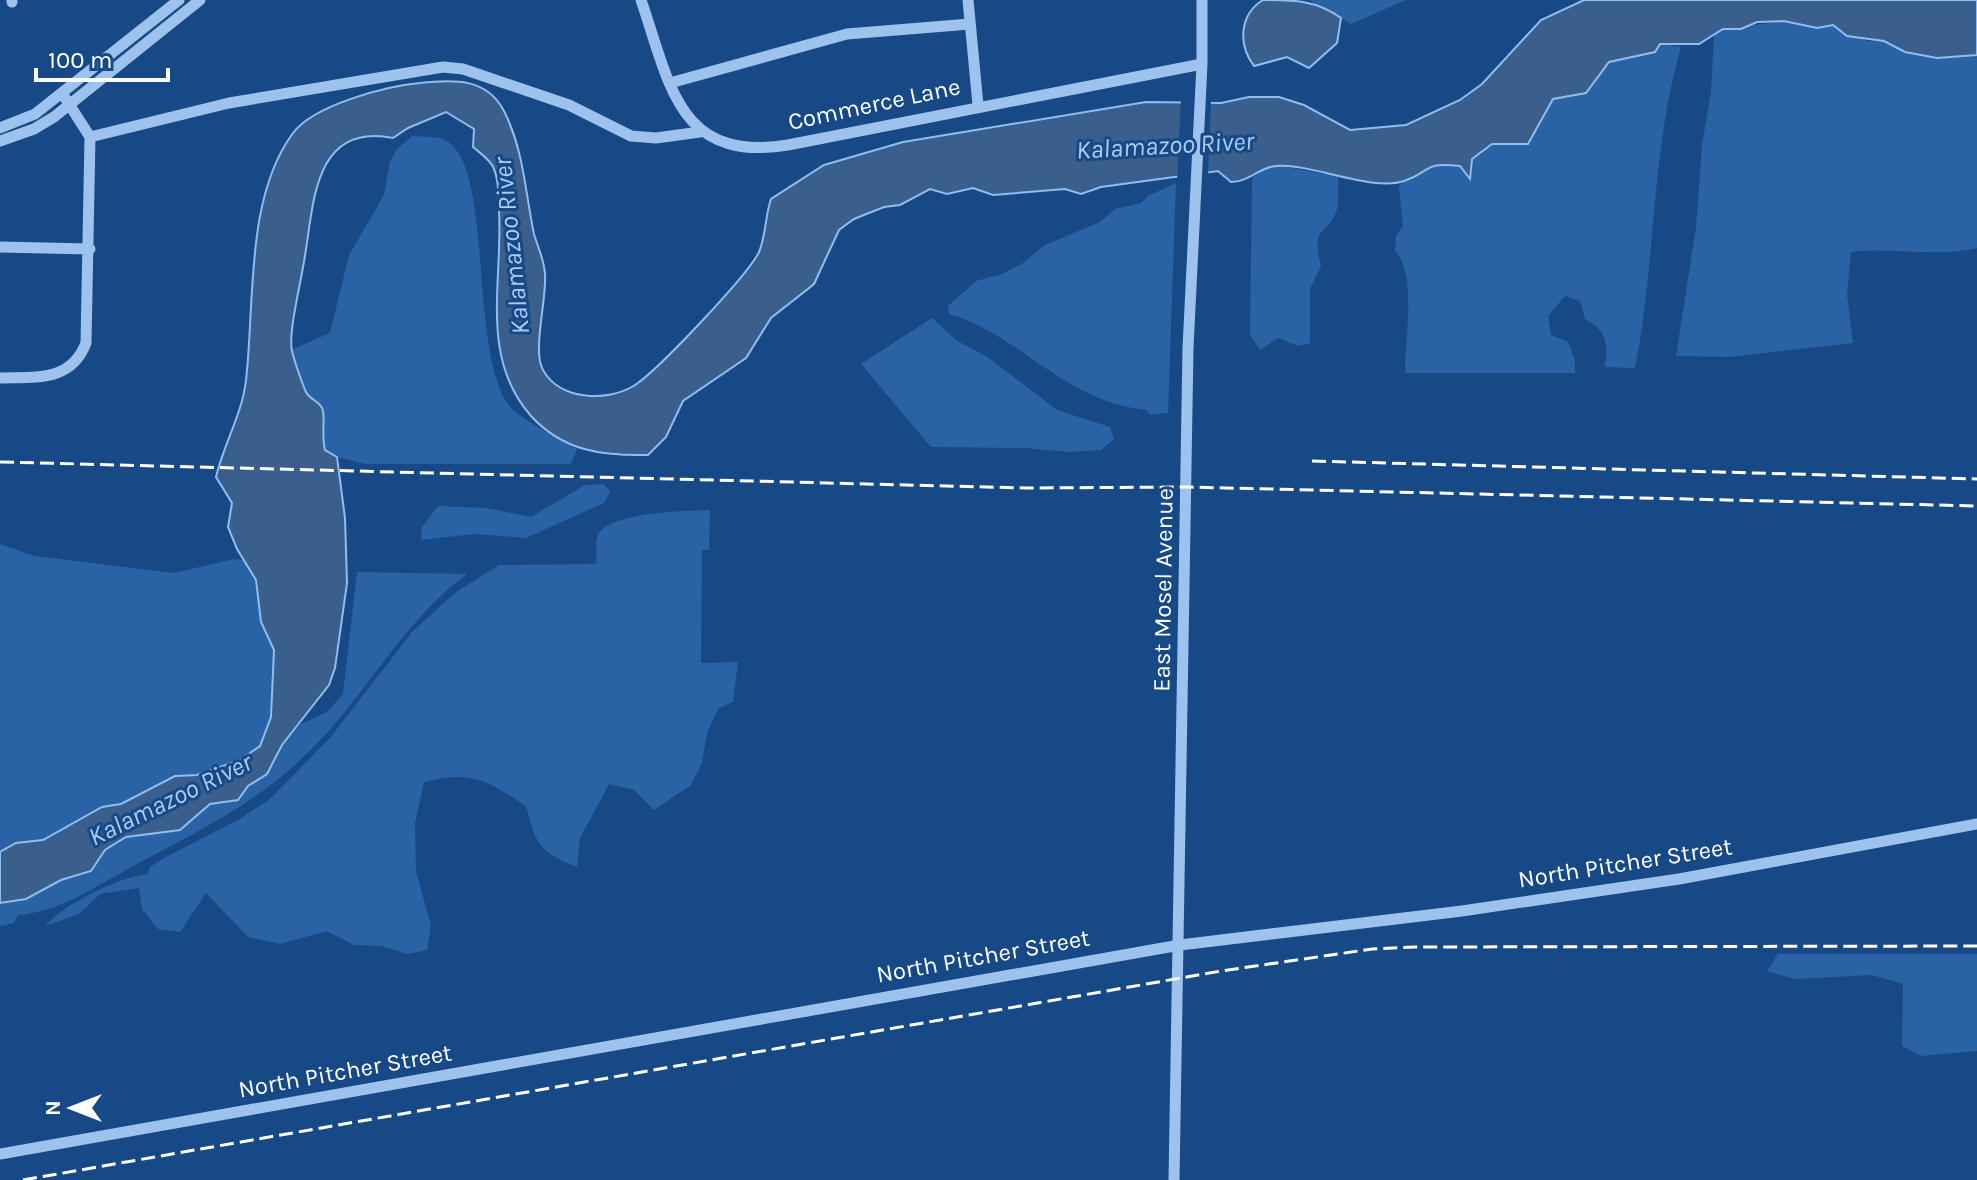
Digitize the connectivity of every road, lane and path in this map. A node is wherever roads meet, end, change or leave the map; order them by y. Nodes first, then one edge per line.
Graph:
1 (179, 0) edge
2 (200, 0) edge
3 (641, 0) edge
4 (968, 0) edge
5 (1202, 0) edge
6 (970, 24) junction
7 (1202, 64) junction
8 (670, 83) junction
9 (62, 93) junction
10 (70, 104) junction
11 (978, 105) junction
12 (0, 128) edge
13 (700, 132) junction
14 (90, 137) junction
15 (0, 141) edge
16 (0, 247) edge
17 (90, 249) junction
18 (0, 378) edge
19 (1977, 824) edge
20 (1180, 945) junction
21 (0, 1154) edge
22 (1174, 1180) edge

1 - 9 street
2 - 10 street
3 - 8 street
4 - 6 street
5 - 7 street, East Mosel Avenue
6 - 8 street
6 - 11 street
7 - 11 street, Commerce Lane
7 - 20 street, East Mosel Avenue
8 - 13 street
9 - 10 street
9 - 12 street
10 - 14 street
10 - 15 street
11 - 13 street, Commerce Lane
13 - 14 street
14 - 17 street
16 - 17 street
17 - 18 street
19 - 20 street, North Pitcher Street
20 - 21 street, North Pitcher Street
20 - 22 street, East Mosel Avenue

